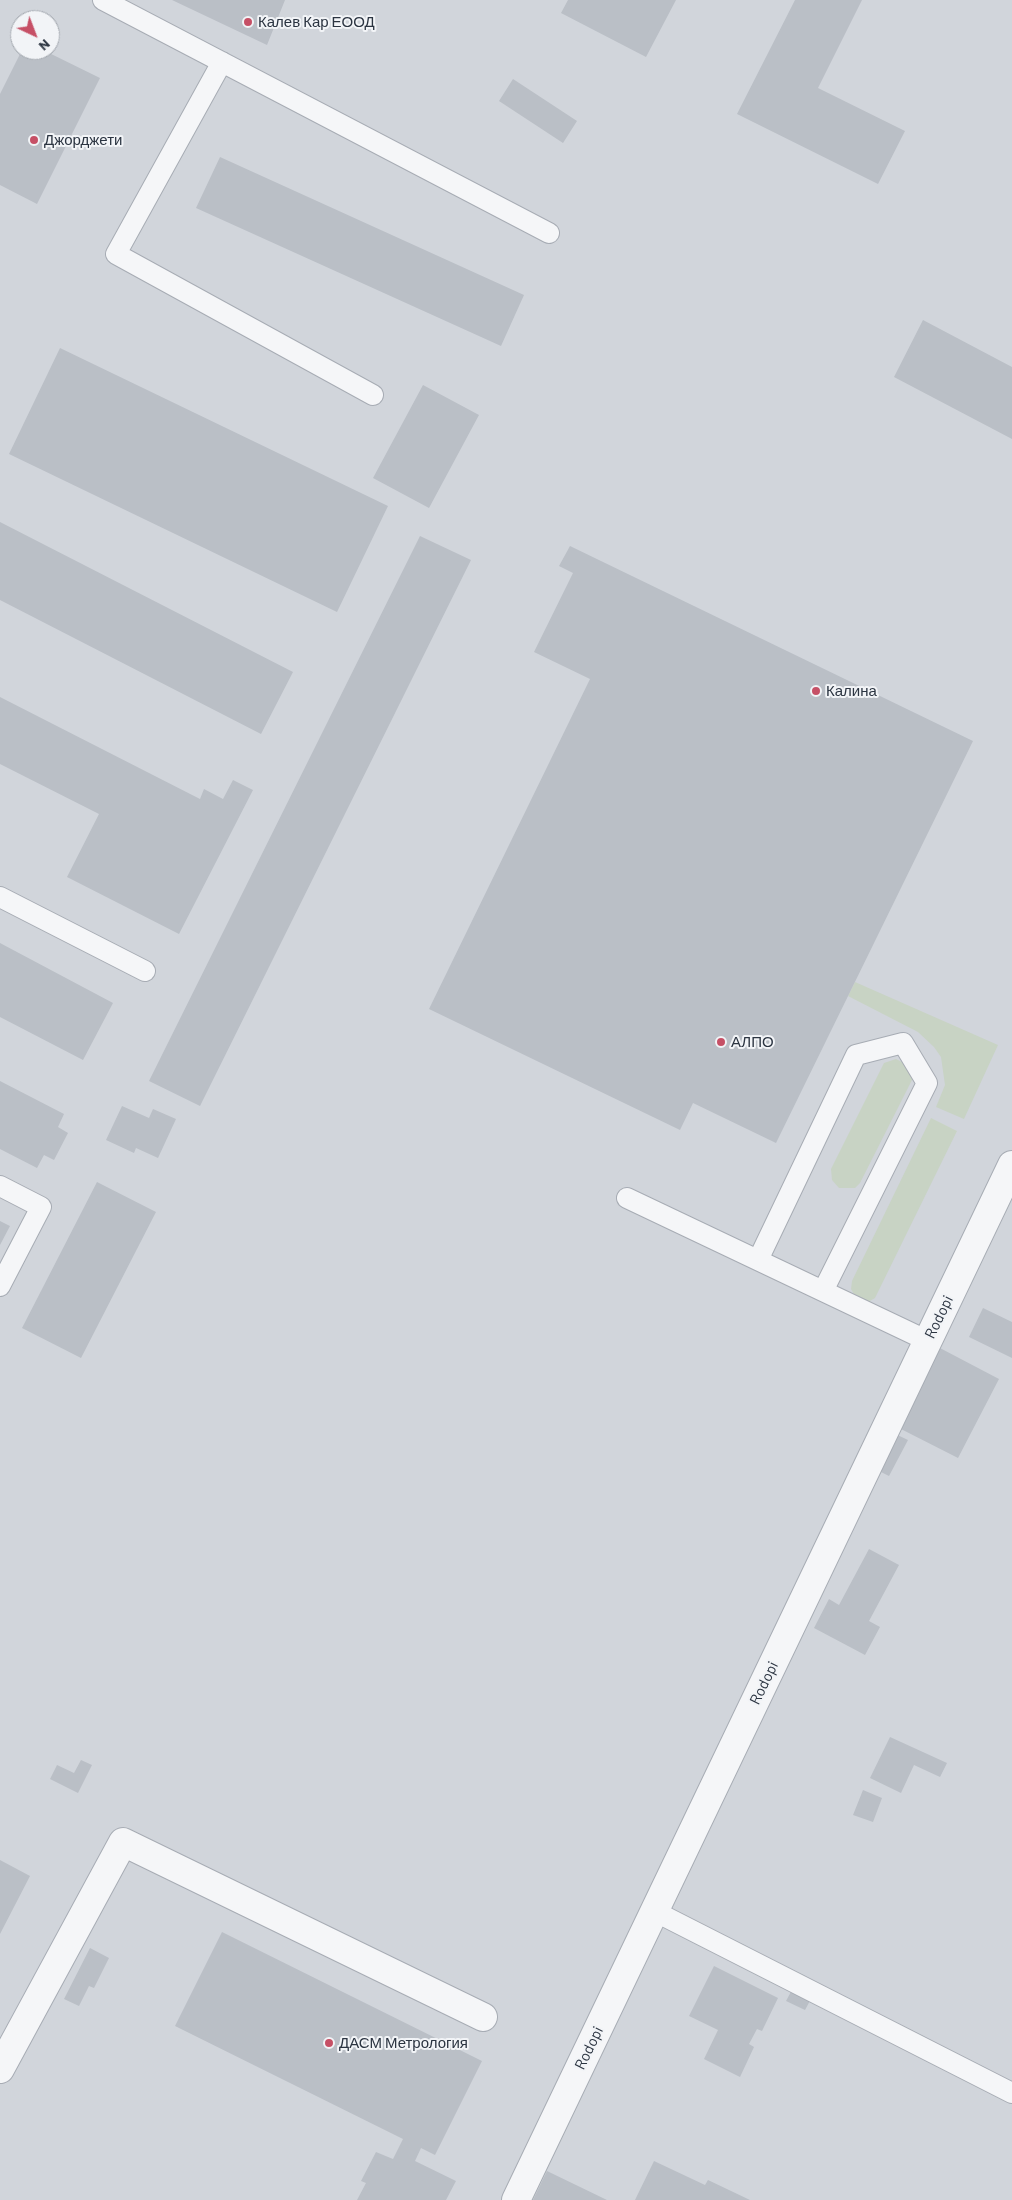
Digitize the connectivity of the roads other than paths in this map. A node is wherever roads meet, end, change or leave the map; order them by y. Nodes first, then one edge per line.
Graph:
1 (103, 0) edge
2 (222, 62) junction
3 (549, 233) dead end
4 (373, 395) dead end
5 (0, 897) edge
6 (145, 971) dead end
7 (1012, 1165) edge
8 (0, 1186) edge
9 (627, 1198) dead end
10 (758, 1260) junction
11 (0, 1286) edge
12 (823, 1291) junction
13 (928, 1341) junction
14 (654, 1912) junction
15 (483, 2017) dead end
16 (0, 2069) edge
17 (1012, 2093) edge
18 (516, 2200) edge

1 - 2 lane
2 - 3 lane
2 - 4 lane
5 - 6 lane
7 - 13 street, Rodopi
8 - 11 lane
9 - 10 lane
10 - 12 lane
10 - 12 lane
12 - 13 lane
13 - 14 street, Rodopi
14 - 17 lane
14 - 18 street, Rodopi
15 - 16 street

